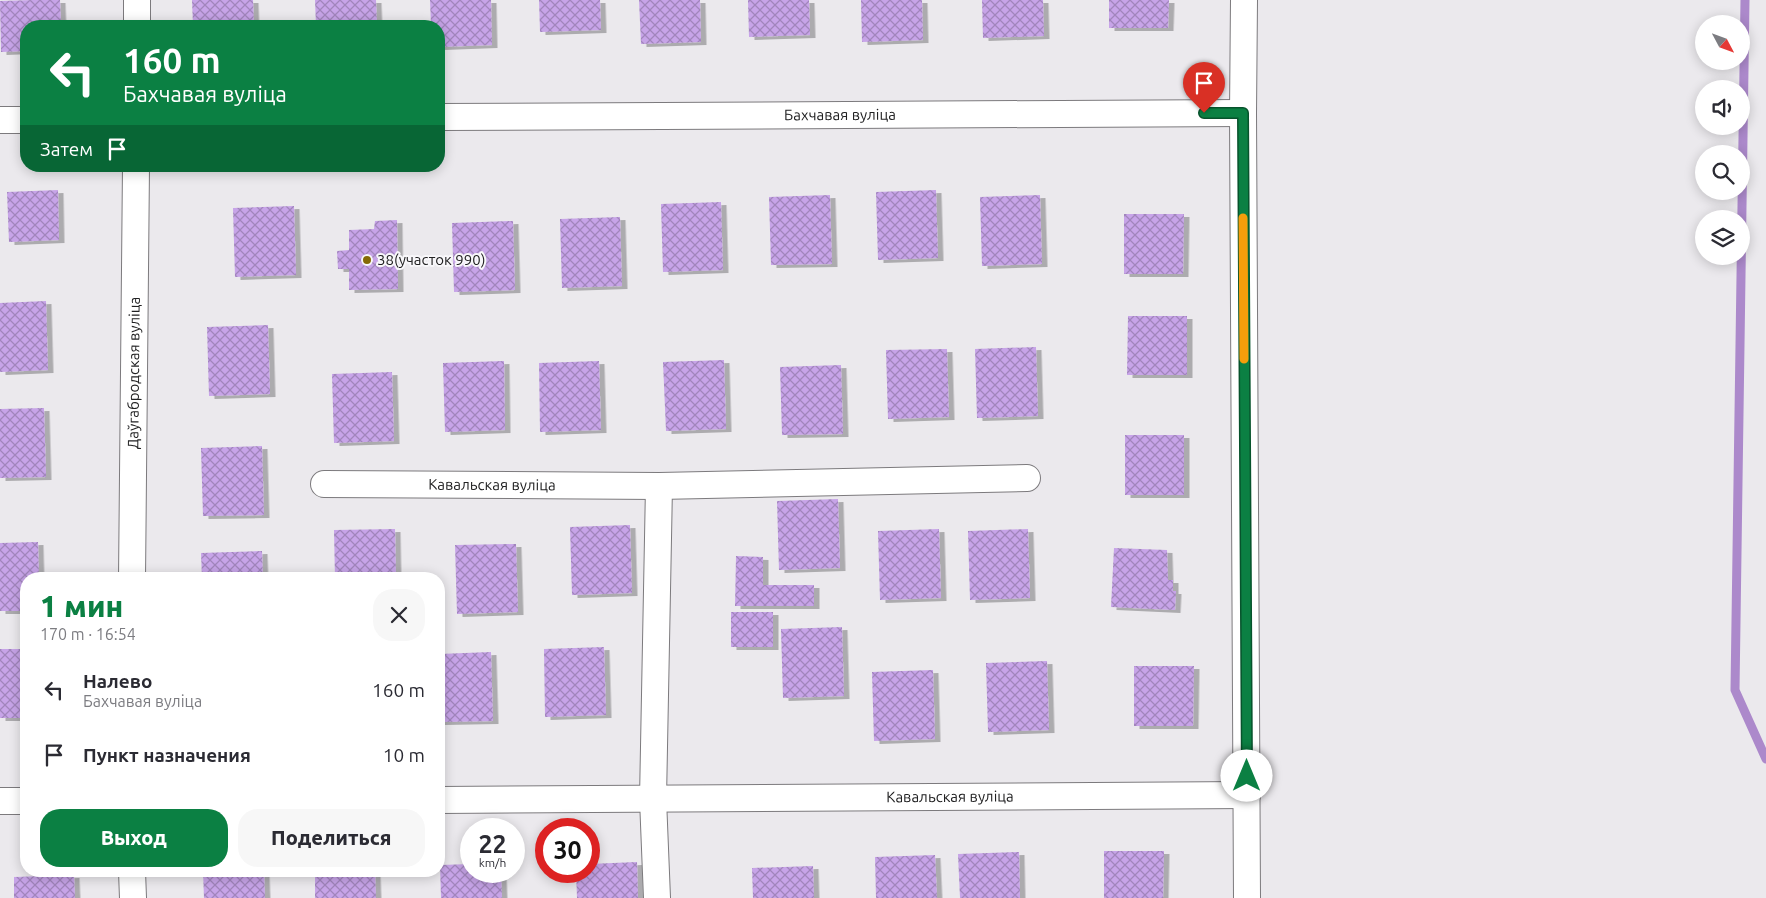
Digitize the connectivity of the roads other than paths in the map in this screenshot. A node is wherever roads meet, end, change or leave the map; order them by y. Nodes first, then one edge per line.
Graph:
1 (137, 0) edge
2 (1244, 0) edge
3 (137, 20) edge
4 (1243, 113) junction
5 (445, 117) edge
6 (0, 120) edge
7 (20, 120) edge
8 (136, 172) edge
9 (1027, 478) dead end
10 (324, 484) dead end
11 (659, 486) junction
12 (132, 572) edge
13 (1247, 795) junction
14 (652, 799) junction
15 (445, 800) edge
16 (0, 801) edge
17 (20, 801) edge
18 (132, 877) edge
19 (133, 898) edge
20 (657, 898) edge
21 (1247, 898) edge

1 - 3 street
2 - 4 street
4 - 5 street, Бахчавая вуліца
4 - 13 street
6 - 7 street
8 - 12 street, Даўгабродская вуліца
9 - 11 street, Кавальская вуліца
10 - 11 street, Кавальская вуліца
11 - 14 street
13 - 14 street, Кавальская вуліца
13 - 21 street
14 - 15 street, Кавальская вуліца
14 - 20 street
16 - 17 street
18 - 19 street

